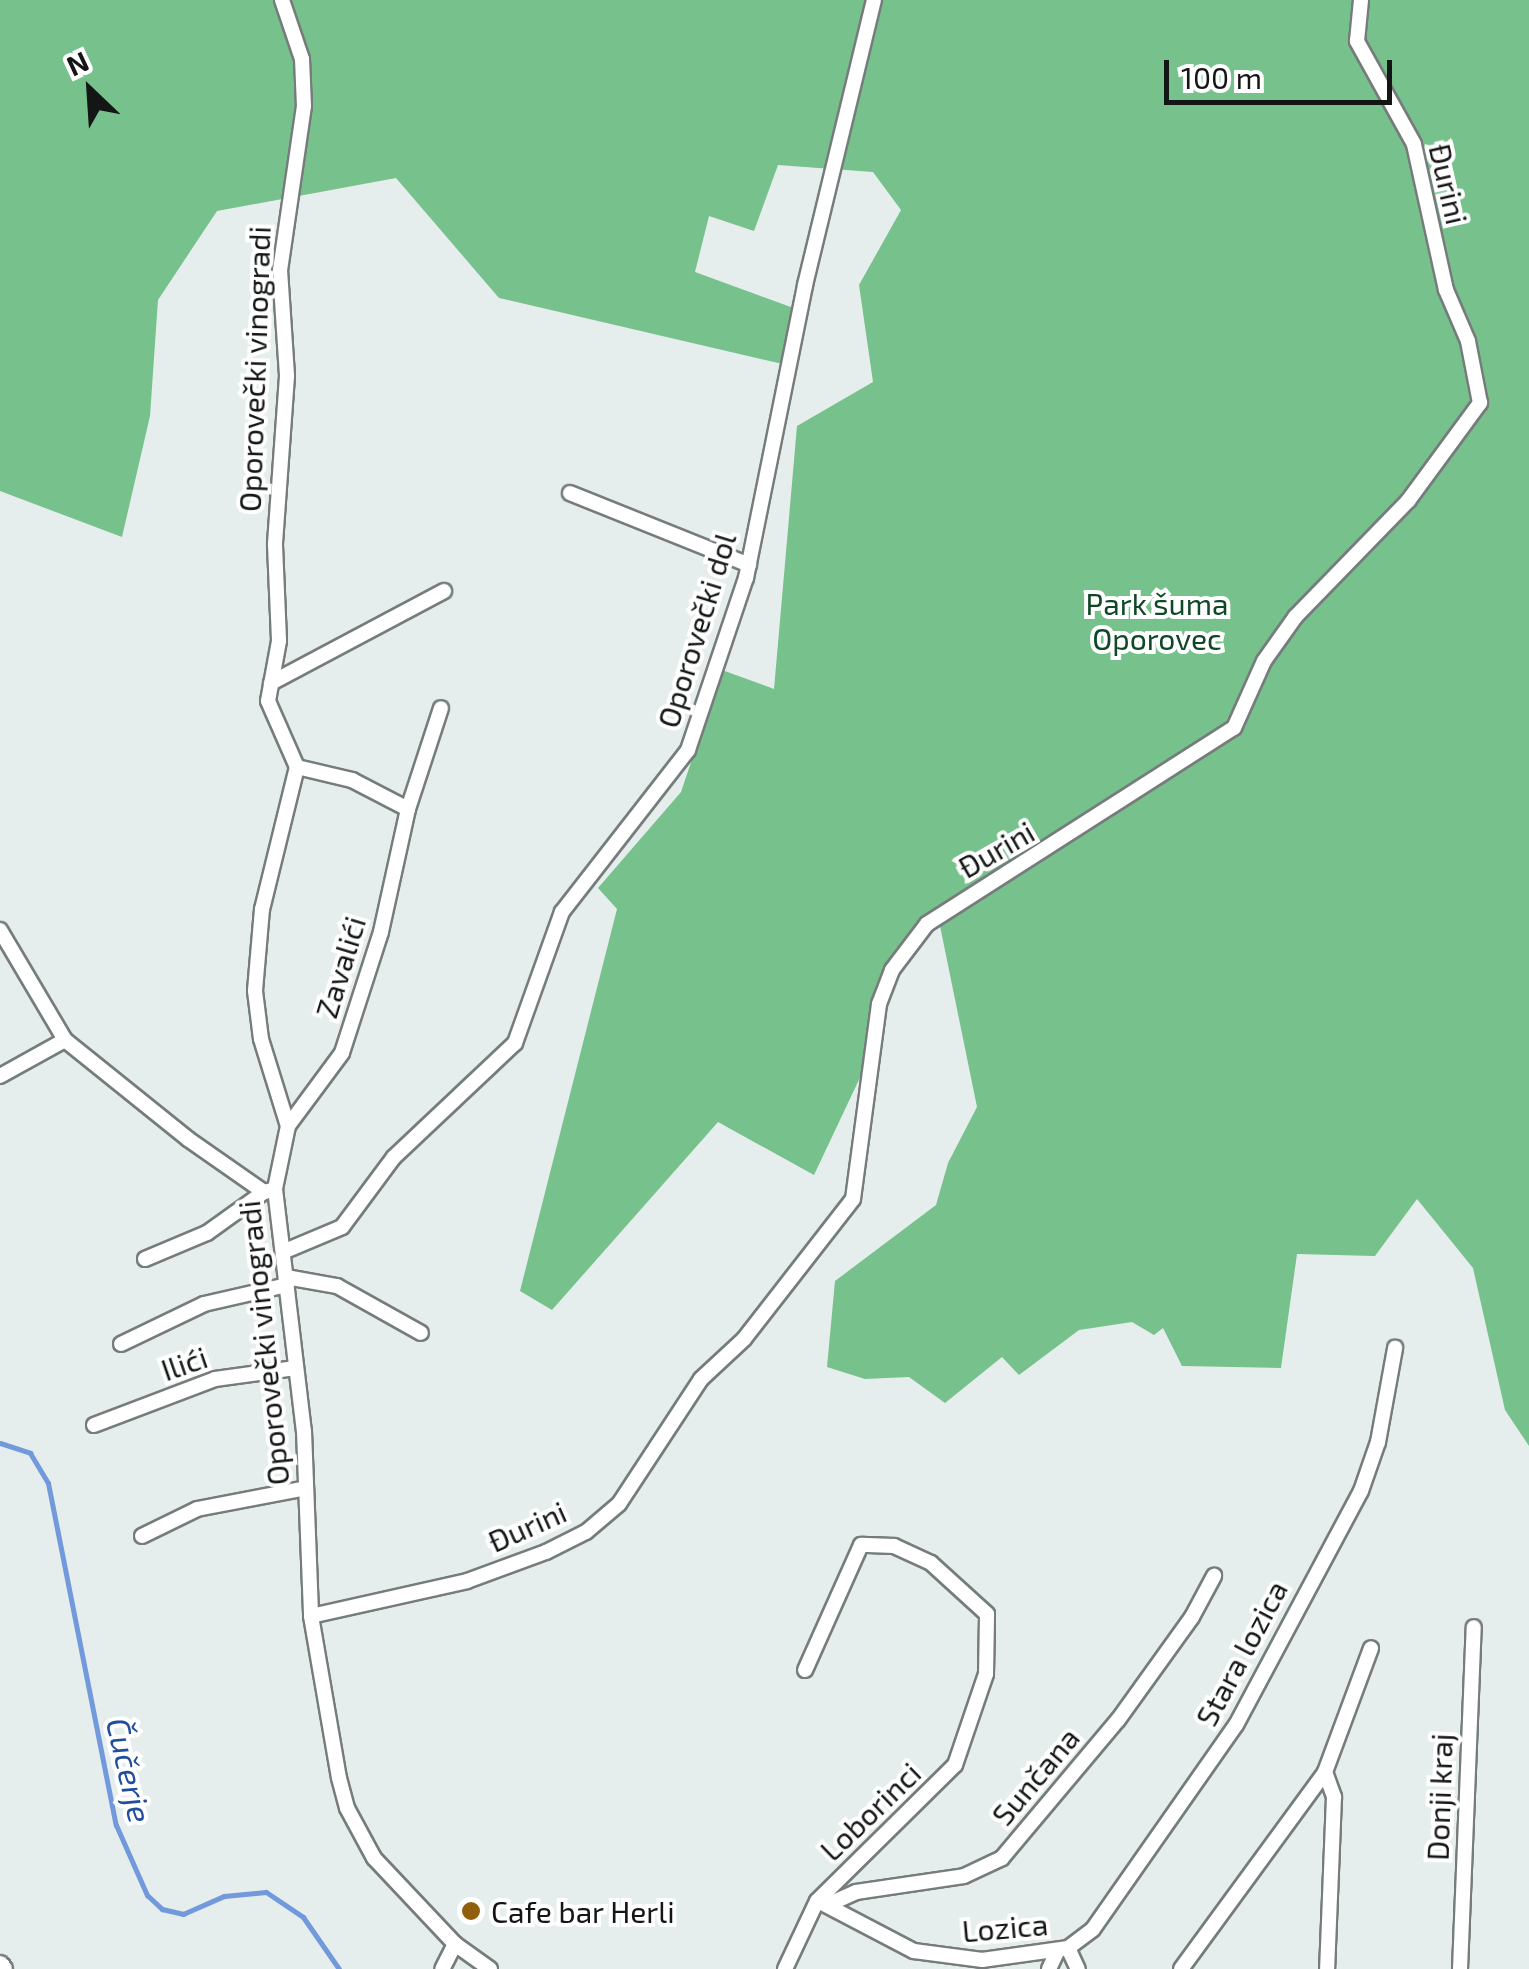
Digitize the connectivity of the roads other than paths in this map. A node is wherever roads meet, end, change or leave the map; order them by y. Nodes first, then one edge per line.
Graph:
1 (282, 0) edge
2 (874, 0) edge
3 (1361, 0) edge
4 (570, 493) dead end
5 (749, 565) junction
6 (444, 591) dead end
7 (271, 683) junction
8 (441, 708) dead end
9 (297, 767) junction
10 (408, 809) junction
11 (0, 930) edge
12 (65, 1040) junction
13 (0, 1076) edge
14 (288, 1126) junction
15 (270, 1190) junction
16 (285, 1251) junction
17 (145, 1260) dead end
18 (286, 1281) junction
19 (421, 1333) dead end
20 (121, 1344) dead end
21 (1395, 1348) dead end
22 (295, 1368) junction
23 (94, 1425) dead end
24 (306, 1488) junction
25 (142, 1536) dead end
26 (1214, 1576) dead end
27 (311, 1616) junction
28 (1474, 1627) dead end
29 (1371, 1648) dead end
30 (804, 1670) dead end
31 (1325, 1772) junction
32 (822, 1903) junction
33 (455, 1944) junction
34 (1063, 1949) junction
35 (442, 1969) edge
36 (490, 1969) edge
37 (785, 1969) edge
38 (1050, 1969) edge
39 (1078, 1969) edge
40 (1181, 1969) edge
41 (1327, 1969) edge
42 (1460, 1969) edge

1 - 7 street, Oporovečki vinogradi
2 - 5 street, Oporovečki dol
3 - 27 street, Đurini
4 - 5 street
5 - 16 street, Oporovečki dol
6 - 7 street
7 - 9 street, Oporovečki vinogradi
8 - 10 street, Zavalići
9 - 10 street
9 - 14 street, Oporovečki vinogradi
10 - 14 street, Zavalići
11 - 12 street
12 - 13 street
12 - 15 street
14 - 15 street, Oporovečki vinogradi
15 - 16 street, Oporovečki vinogradi
15 - 17 street
16 - 18 street, Oporovečki vinogradi
18 - 19 street
18 - 20 street
18 - 22 street, Oporovečki vinogradi
21 - 34 street, Stara lozica
22 - 23 street, Ilići
22 - 24 street, Oporovečki vinogradi
24 - 25 street
24 - 27 street, Oporovečki vinogradi
26 - 32 street, Sunčana
27 - 33 street, Oporovečki vinogradi
28 - 42 street, Donji kraj
29 - 31 street
30 - 32 street, Loborinci
31 - 40 street
31 - 41 street
32 - 34 street, Lozica
32 - 37 street, Loborinci
33 - 35 street
33 - 36 street, Oporovečki vinogradi
34 - 38 street
34 - 39 street, Lozica

